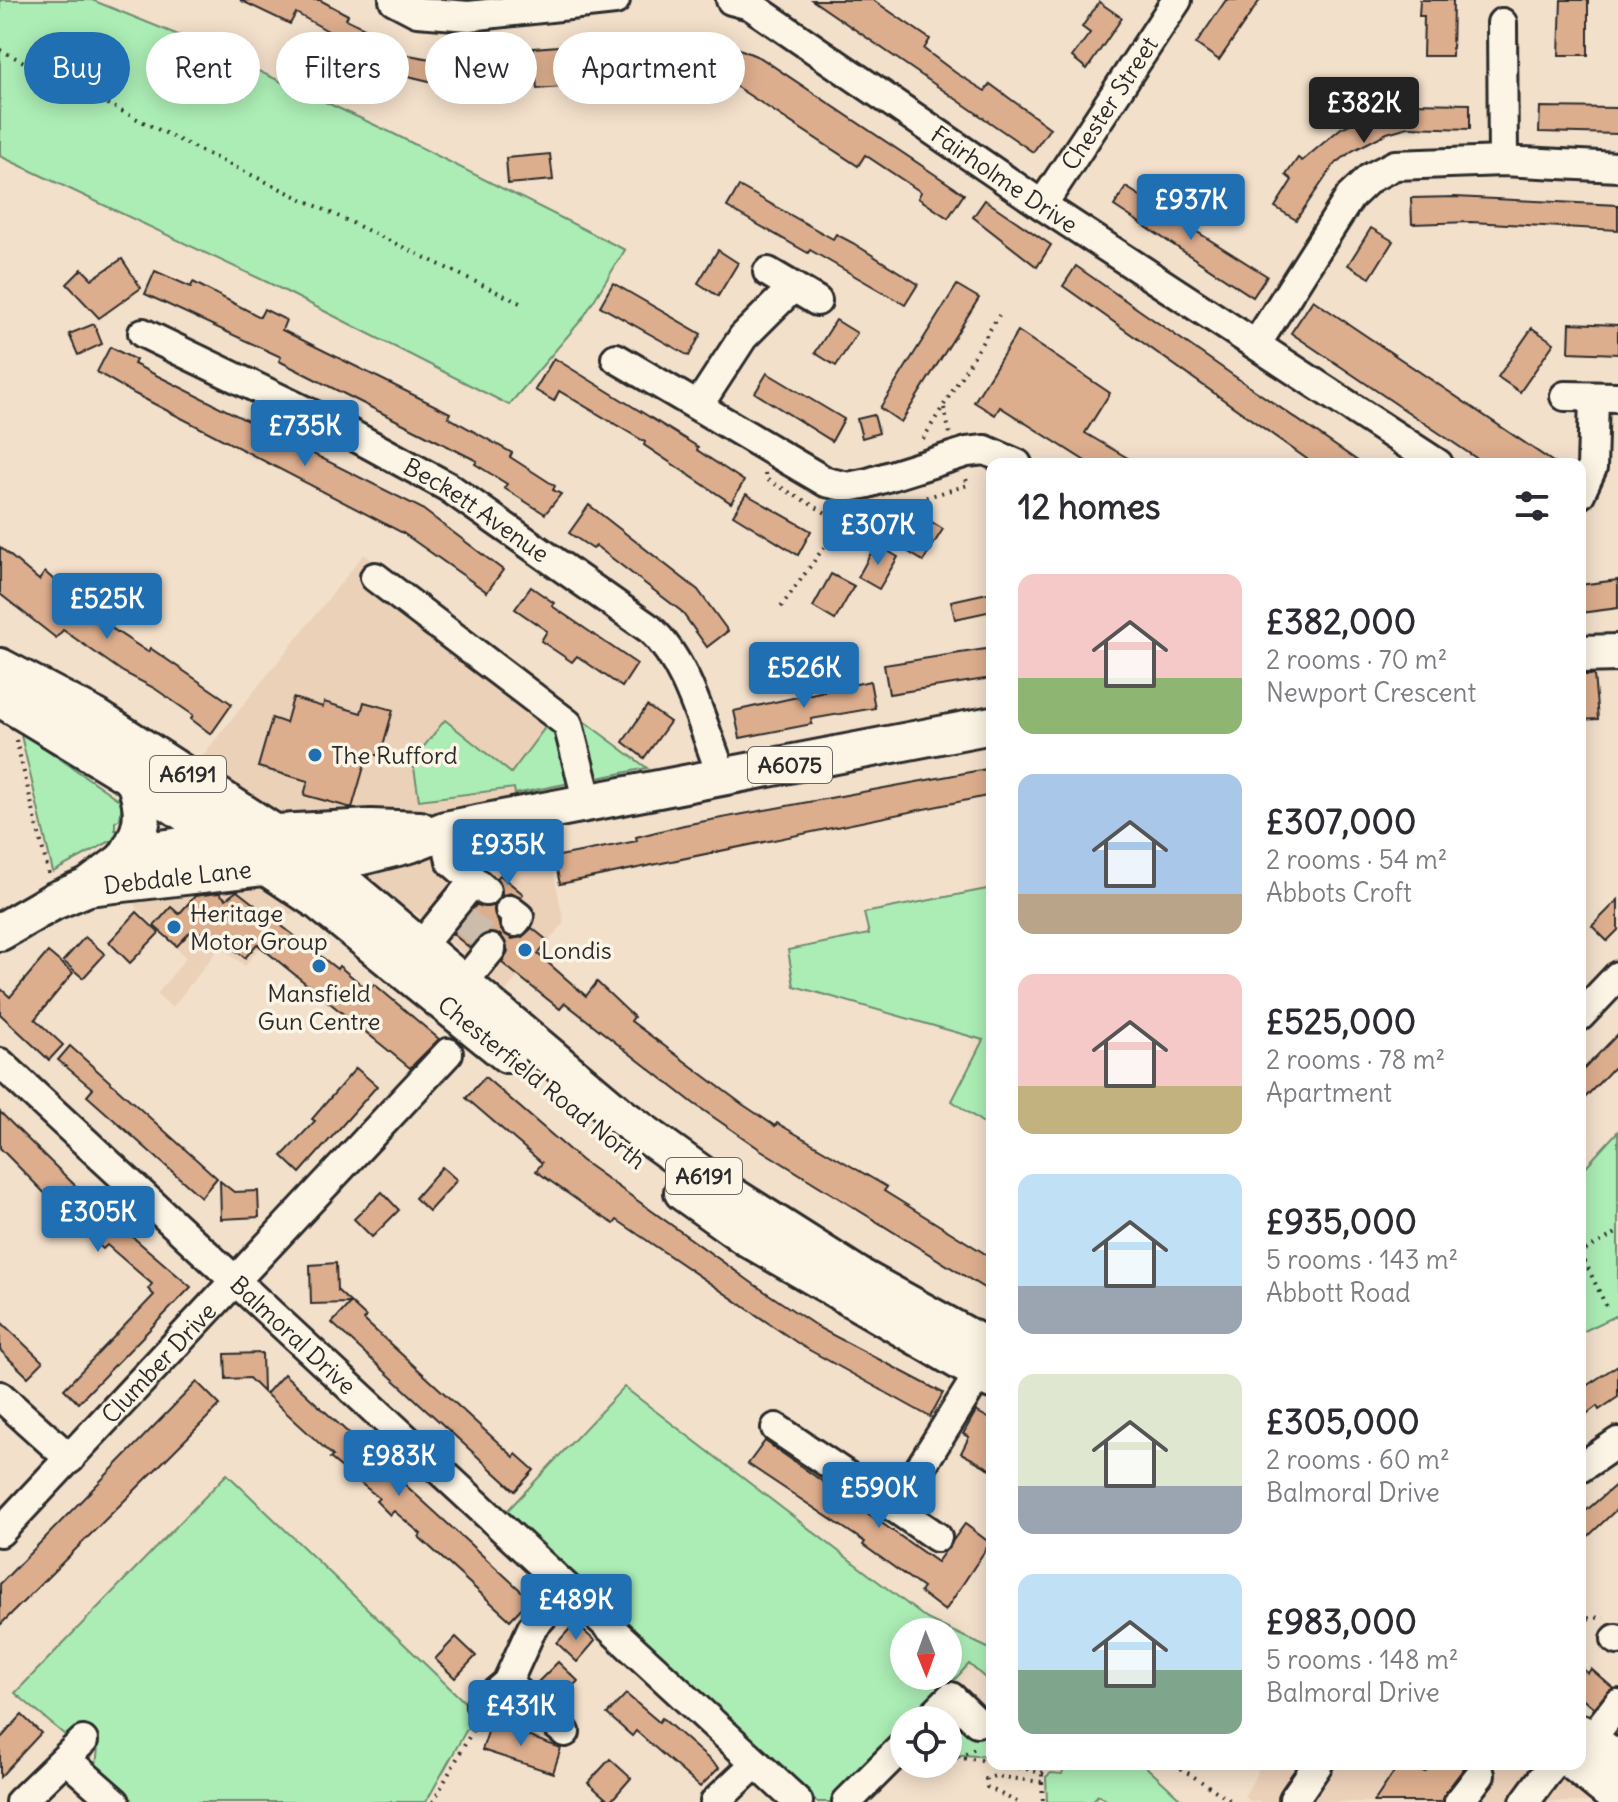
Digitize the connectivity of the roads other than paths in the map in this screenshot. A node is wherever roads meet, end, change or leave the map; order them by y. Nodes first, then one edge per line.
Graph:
1 (394, 0) edge
2 (615, 0) edge
3 (731, 0) edge
4 (1177, 0) edge
5 (1502, 23) dead end
6 (1503, 161) junction
7 (1618, 167) edge
8 (1042, 205) junction
9 (768, 272) dead end
10 (793, 287) junction
11 (817, 301) dead end
12 (143, 333) dead end
13 (1257, 343) junction
14 (616, 358) dead end
15 (1565, 396) dead end
16 (1606, 397) edge
17 (698, 406) junction
18 (1003, 458) edge
19 (1429, 458) edge
20 (1586, 481) edge
21 (375, 577) dead end
22 (1618, 653) edge
23 (1586, 654) edge
24 (0, 667) edge
25 (0, 698) edge
26 (986, 726) edge
27 (723, 778) junction
28 (134, 779) junction
29 (588, 803) junction
30 (445, 830) junction
31 (223, 840) junction
32 (410, 844) junction
33 (272, 850) junction
34 (124, 860) junction
35 (319, 862) junction
36 (88, 887) junction
37 (0, 932) edge
38 (407, 949) junction
39 (491, 949) dead end
40 (1618, 976) edge
41 (455, 994) junction
42 (1586, 1005) edge
43 (448, 1053) dead end
44 (0, 1063) edge
45 (234, 1283) junction
46 (986, 1362) edge
47 (986, 1369) edge
48 (0, 1396) edge
49 (776, 1428) dead end
50 (1618, 1442) edge
51 (70, 1459) junction
52 (1586, 1464) edge
53 (895, 1508) junction
54 (0, 1532) edge
55 (937, 1537) dead end
56 (567, 1589) junction
57 (507, 1683) junction
58 (1618, 1704) edge
59 (481, 1705) road end
60 (942, 1706) edge
61 (960, 1706) edge
62 (962, 1708) edge
63 (977, 1722) dead end
64 (565, 1732) dead end
65 (1591, 1750) edge
66 (890, 1759) edge
67 (755, 1764) junction
68 (1314, 1770) edge
69 (1549, 1770) edge
70 (1480, 1775) dead end
71 (1618, 1798) edge
72 (1294, 1799) dead end
73 (20, 1802) edge
74 (115, 1802) edge
75 (715, 1802) edge
76 (798, 1802) edge
77 (847, 1802) edge
78 (1459, 1802) edge
79 (1525, 1802) edge

1 - 2 street
3 - 8 street, Fairholme Drive
4 - 8 street, Chester Street
5 - 6 street
6 - 7 street
6 - 13 street
8 - 13 street, Fairholme Drive
9 - 10 street
10 - 11 street
10 - 17 street
12 - 27 street, Beckett Avenue
13 - 19 street, Fairholme Drive
14 - 17 street
15 - 16 street
16 - 20 street
17 - 18 street
21 - 29 street
22 - 23 main road
24 - 33 main road, A6191
25 - 28 main road, A6191
26 - 27 main road, A6075
27 - 29 main road, A6075
28 - 31 main road, A6191
28 - 34 main road
29 - 30 main road, A6075
30 - 32 main road, A6075
30 - 33 main road, A6075
30 - 38 street
31 - 33 main road, A6191
31 - 34 main road, Debdale Lane / A6075
32 - 35 main road, A6075
32 - 38 main road
33 - 35 main road, A6075
33 - 36 main road, Debdale Lane / A6075
33 - 38 main road, Chesterfield Road North / A6191
34 - 36 main road, Debdale Lane / A6075
35 - 38 main road, Chesterfield Road North / A6191
36 - 37 main road, Debdale Lane / A6075
38 - 41 main road, Chesterfield Road North / A6191
39 - 41 street
40 - 42 street
41 - 46 main road, Chesterfield Road North / A6191
43 - 45 street, Clumber Drive
44 - 45 street, Balmoral Drive
45 - 51 street, Clumber Drive
45 - 56 street, Balmoral Drive
47 - 53 street
48 - 51 street
49 - 53 street
50 - 52 street
51 - 54 street, Clumber Drive
53 - 55 street
56 - 57 street
56 - 67 street, Balmoral Drive
57 - 59 street
57 - 64 street
58 - 65 street
60 - 61 street
62 - 63 street
65 - 71 main road
66 - 77 street
67 - 75 street
67 - 76 street, Balmoral Drive
68 - 72 street
69 - 79 street
70 - 78 street
73 - 74 street

